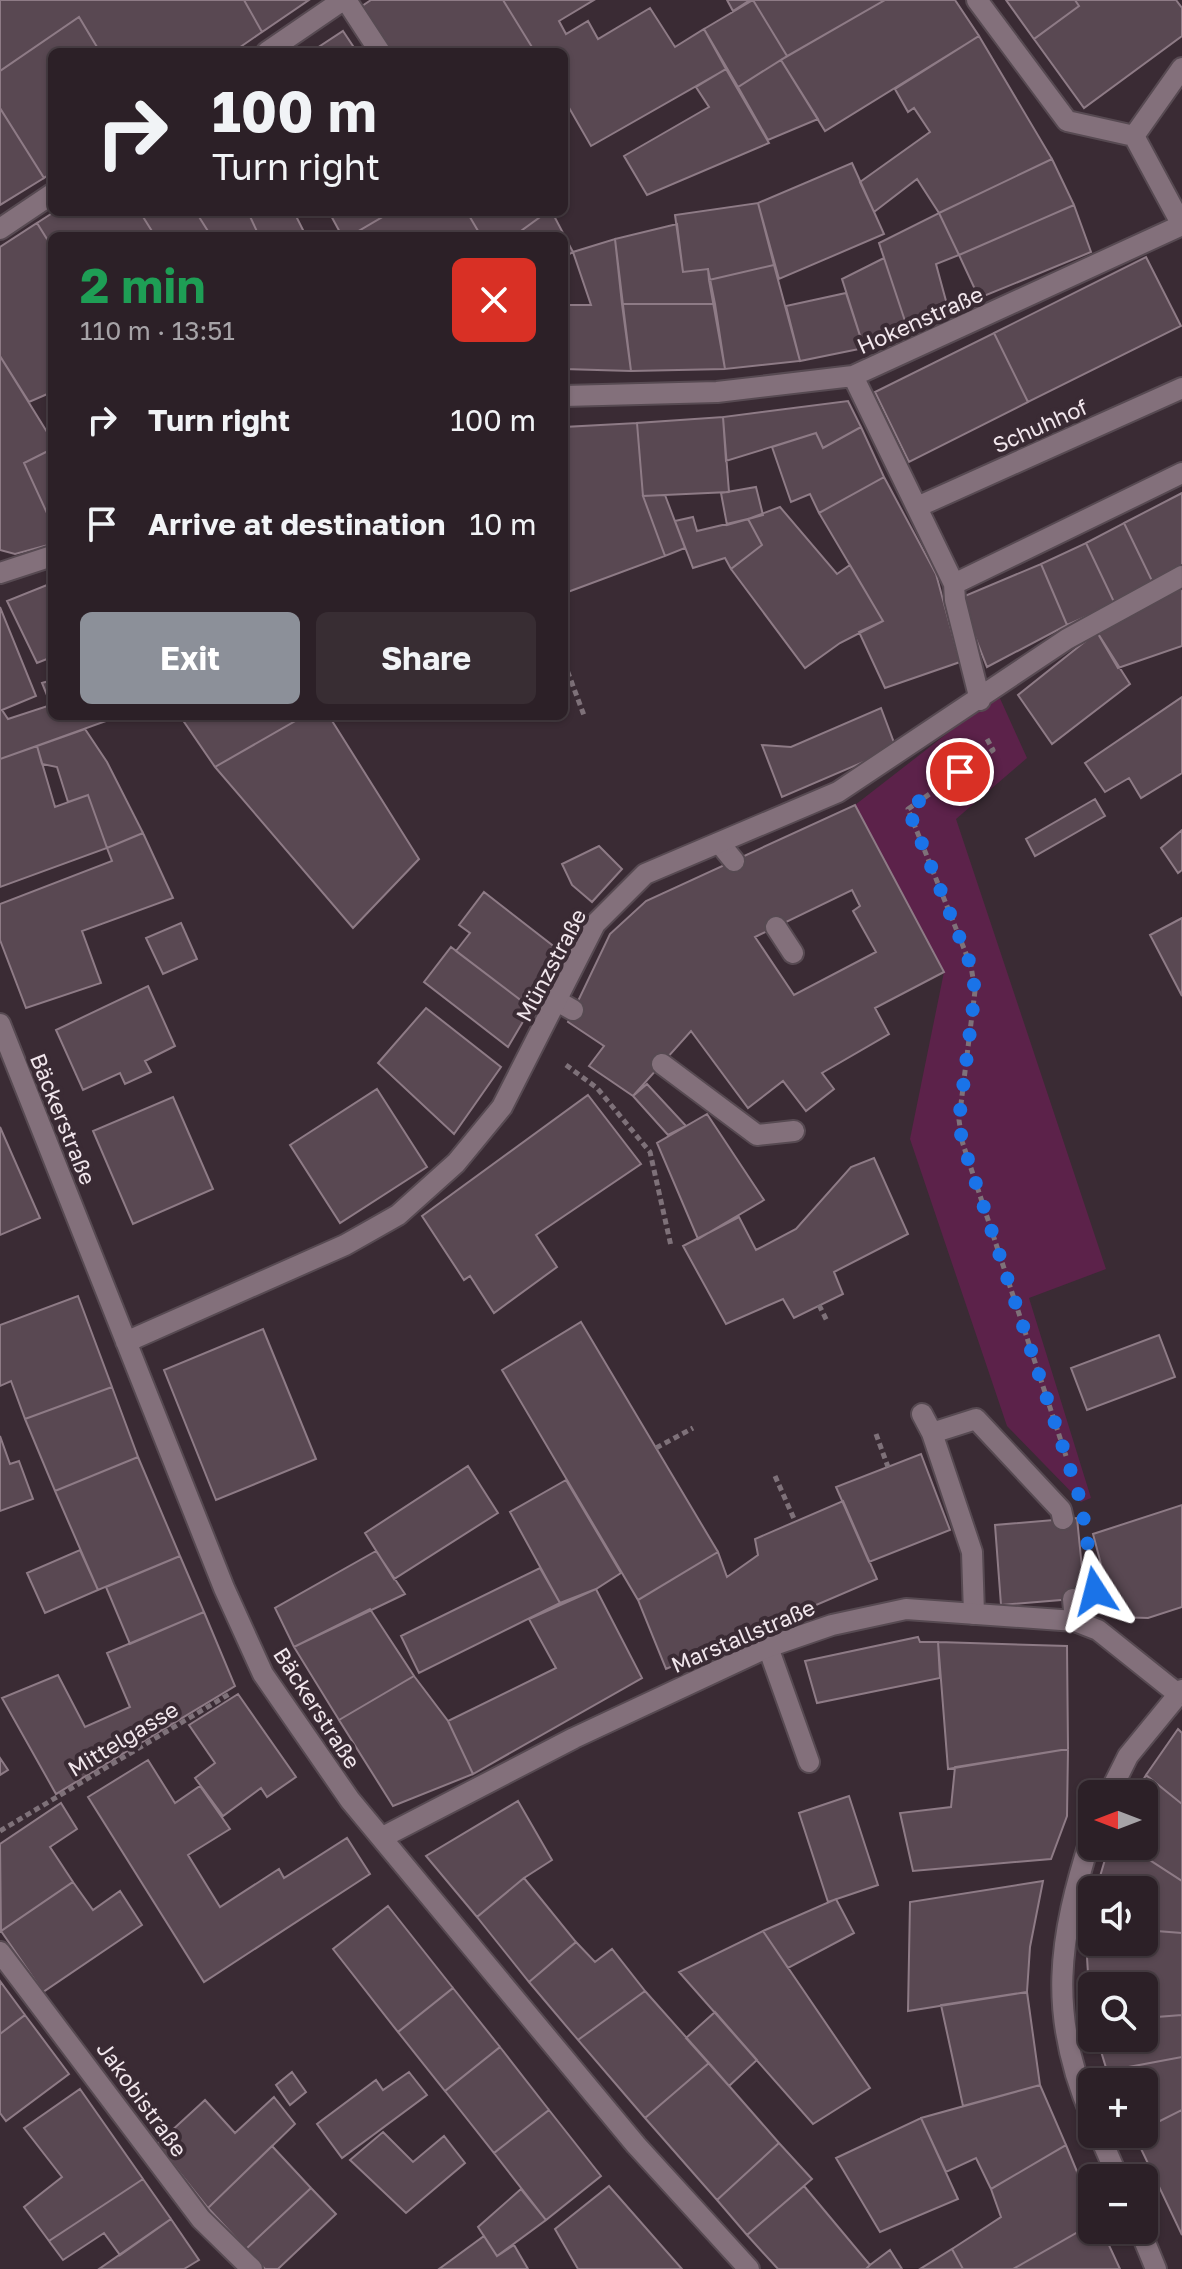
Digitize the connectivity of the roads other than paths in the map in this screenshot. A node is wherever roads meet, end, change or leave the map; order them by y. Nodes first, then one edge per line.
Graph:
1 (344, 0) edge
2 (977, 0) edge
3 (273, 48) edge
4 (377, 48) edge
5 (1182, 68) edge
6 (1134, 136) junction
7 (48, 197) edge
8 (1182, 225) edge
9 (0, 229) edge
10 (853, 376) junction
11 (1182, 388) edge
12 (568, 396) edge
13 (1182, 473) edge
14 (917, 507) junction
15 (48, 557) edge
16 (0, 573) edge
17 (1182, 576) edge
18 (954, 584) junction
19 (980, 700) junction
20 (776, 927) dead end
21 (793, 953) dead end
22 (0, 1024) edge
23 (662, 1064) dead end
24 (794, 1131) dead end
25 (126, 1342) junction
26 (922, 1414) dead end
27 (932, 1433) junction
28 (1063, 1519) dead end
29 (1073, 1599) dead end
30 (974, 1614) junction
31 (1075, 1621) junction
32 (768, 1647) junction
33 (1180, 1692) edge
34 (809, 1762) dead end
35 (1116, 1780) edge
36 (383, 1837) junction
37 (1085, 1860) edge
38 (0, 1952) edge
39 (1078, 2085) edge
40 (1146, 2244) edge
41 (242, 2266) edge
42 (749, 2269) edge
43 (1156, 2269) edge

1 - 3 street
1 - 4 street
2 - 6 street
5 - 6 street
6 - 8 street
7 - 9 street
8 - 10 street, Hokenstraße
10 - 12 street, Hokenstraße
10 - 14 street
11 - 14 street, Schuhhof
13 - 18 street
14 - 18 street
15 - 16 street
17 - 19 street, Münzstraße
18 - 19 street
19 - 25 street, Münzstraße
20 - 21 street
22 - 25 street, Bäckerstraße
23 - 24 street
25 - 36 street, Bäckerstraße
26 - 27 street
27 - 28 street
27 - 30 street
29 - 31 street
30 - 31 street, Marstallstraße
30 - 32 street, Marstallstraße
31 - 33 street, Marstallstraße
32 - 34 street
32 - 36 street, Marstallstraße
33 - 35 street
36 - 42 street, Bäckerstraße
37 - 39 street
38 - 41 street, Jakobistraße
40 - 43 street

